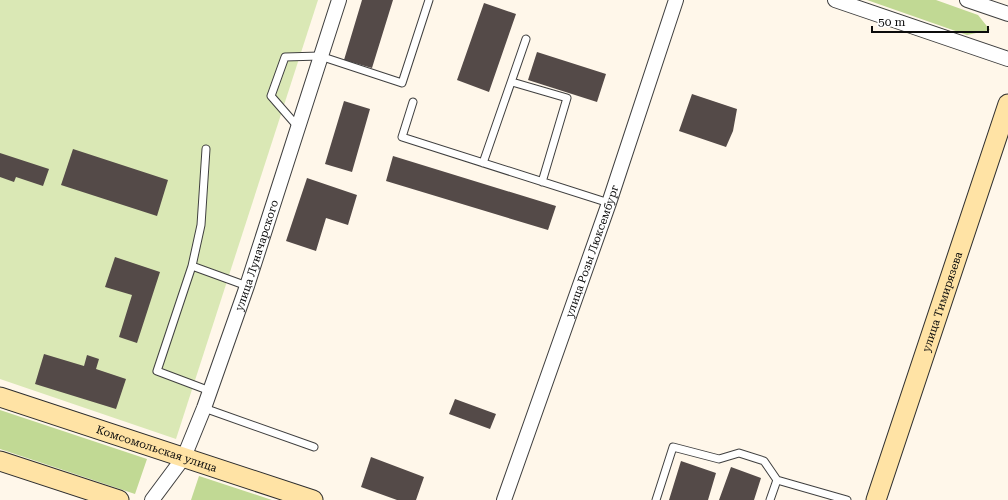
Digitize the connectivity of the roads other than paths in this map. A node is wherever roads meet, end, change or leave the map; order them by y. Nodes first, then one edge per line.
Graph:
1 (339, 0) edge
2 (429, 0) edge
3 (676, 0) edge
4 (835, 0) edge
5 (967, 0) edge
6 (1008, 14) edge
7 (526, 39) dead end
8 (320, 56) junction
9 (1008, 59) edge
10 (512, 82) junction
11 (413, 102) dead end
12 (1008, 104) edge
13 (298, 128) junction
14 (206, 149) dead end
15 (483, 163) junction
16 (542, 182) junction
17 (609, 203) junction
18 (192, 266) junction
19 (247, 286) junction
20 (210, 390) junction
21 (0, 397) edge
22 (204, 408) junction
23 (314, 447) dead end
24 (184, 457) junction
25 (0, 461) edge
26 (777, 480) junction
27 (119, 500) edge
28 (152, 500) edge
29 (313, 500) edge
30 (504, 500) edge
31 (656, 500) edge
32 (770, 500) edge
33 (847, 500) edge
34 (876, 500) edge

1 - 8 street, улица Луначарского
2 - 8 lane
3 - 17 street, улица Розы Люксембург
4 - 9 street
5 - 6 street
7 - 10 lane
8 - 13 street, улица Луначарского
8 - 13 lane
10 - 15 lane
10 - 16 lane
11 - 15 lane
12 - 34 street, улица Тимирязева
13 - 19 street, улица Луначарского
14 - 18 lane
15 - 16 lane
16 - 17 lane
17 - 30 street, улица Розы Люксембург
18 - 19 lane
18 - 20 lane
19 - 20 street, улица Луначарского
20 - 22 street, улица Луначарского
21 - 24 street, Комсомольская улица
22 - 23 lane
22 - 24 street, улица Луначарского
24 - 28 street, улица Луначарского
24 - 29 street, Комсомольская улица
25 - 27 street
26 - 31 lane
26 - 32 lane
26 - 33 lane

